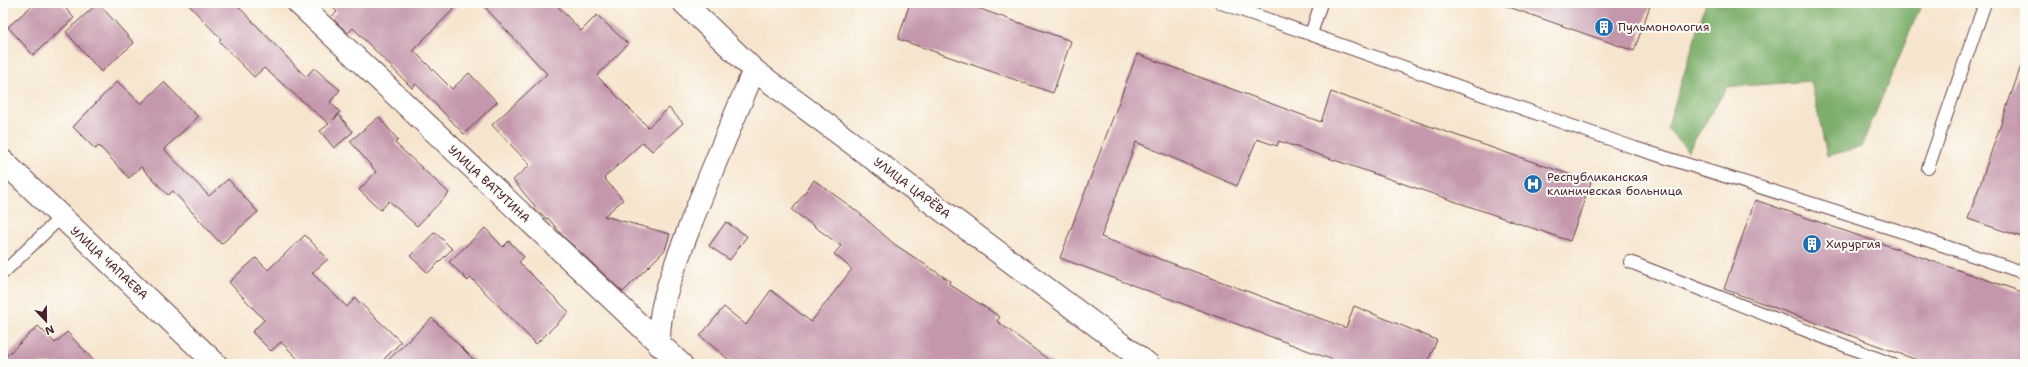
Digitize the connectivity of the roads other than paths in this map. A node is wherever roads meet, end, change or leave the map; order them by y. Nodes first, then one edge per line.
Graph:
1 (298, 3) edge
2 (1221, 3) edge
3 (1321, 3) edge
4 (1985, 3) edge
5 (686, 4) edge
6 (1311, 34) junction
7 (754, 70) junction
8 (3, 161) edge
9 (1928, 168) dead end
10 (61, 218) junction
11 (1630, 262) dead end
12 (3, 273) edge
13 (2025, 273) edge
14 (660, 345) junction
15 (1863, 359) edge
16 (216, 364) edge
17 (681, 364) edge
18 (1148, 364) edge
19 (1892, 364) edge

1 - 14 street, УЛИЦА ВАТУТИНА
2 - 6 lane
3 - 6 lane
4 - 9 lane
5 - 7 street, УЛИЦА ЦАРЁВА
6 - 13 lane
7 - 14 street
7 - 18 street, УЛИЦА ЦАРЁВА
8 - 10 street, УЛИЦА ЧАПАЕВА
10 - 12 lane
10 - 16 street, УЛИЦА ЧАПАЕВА
11 - 15 lane
14 - 17 street, УЛИЦА ВАТУТИНА
15 - 19 lane

